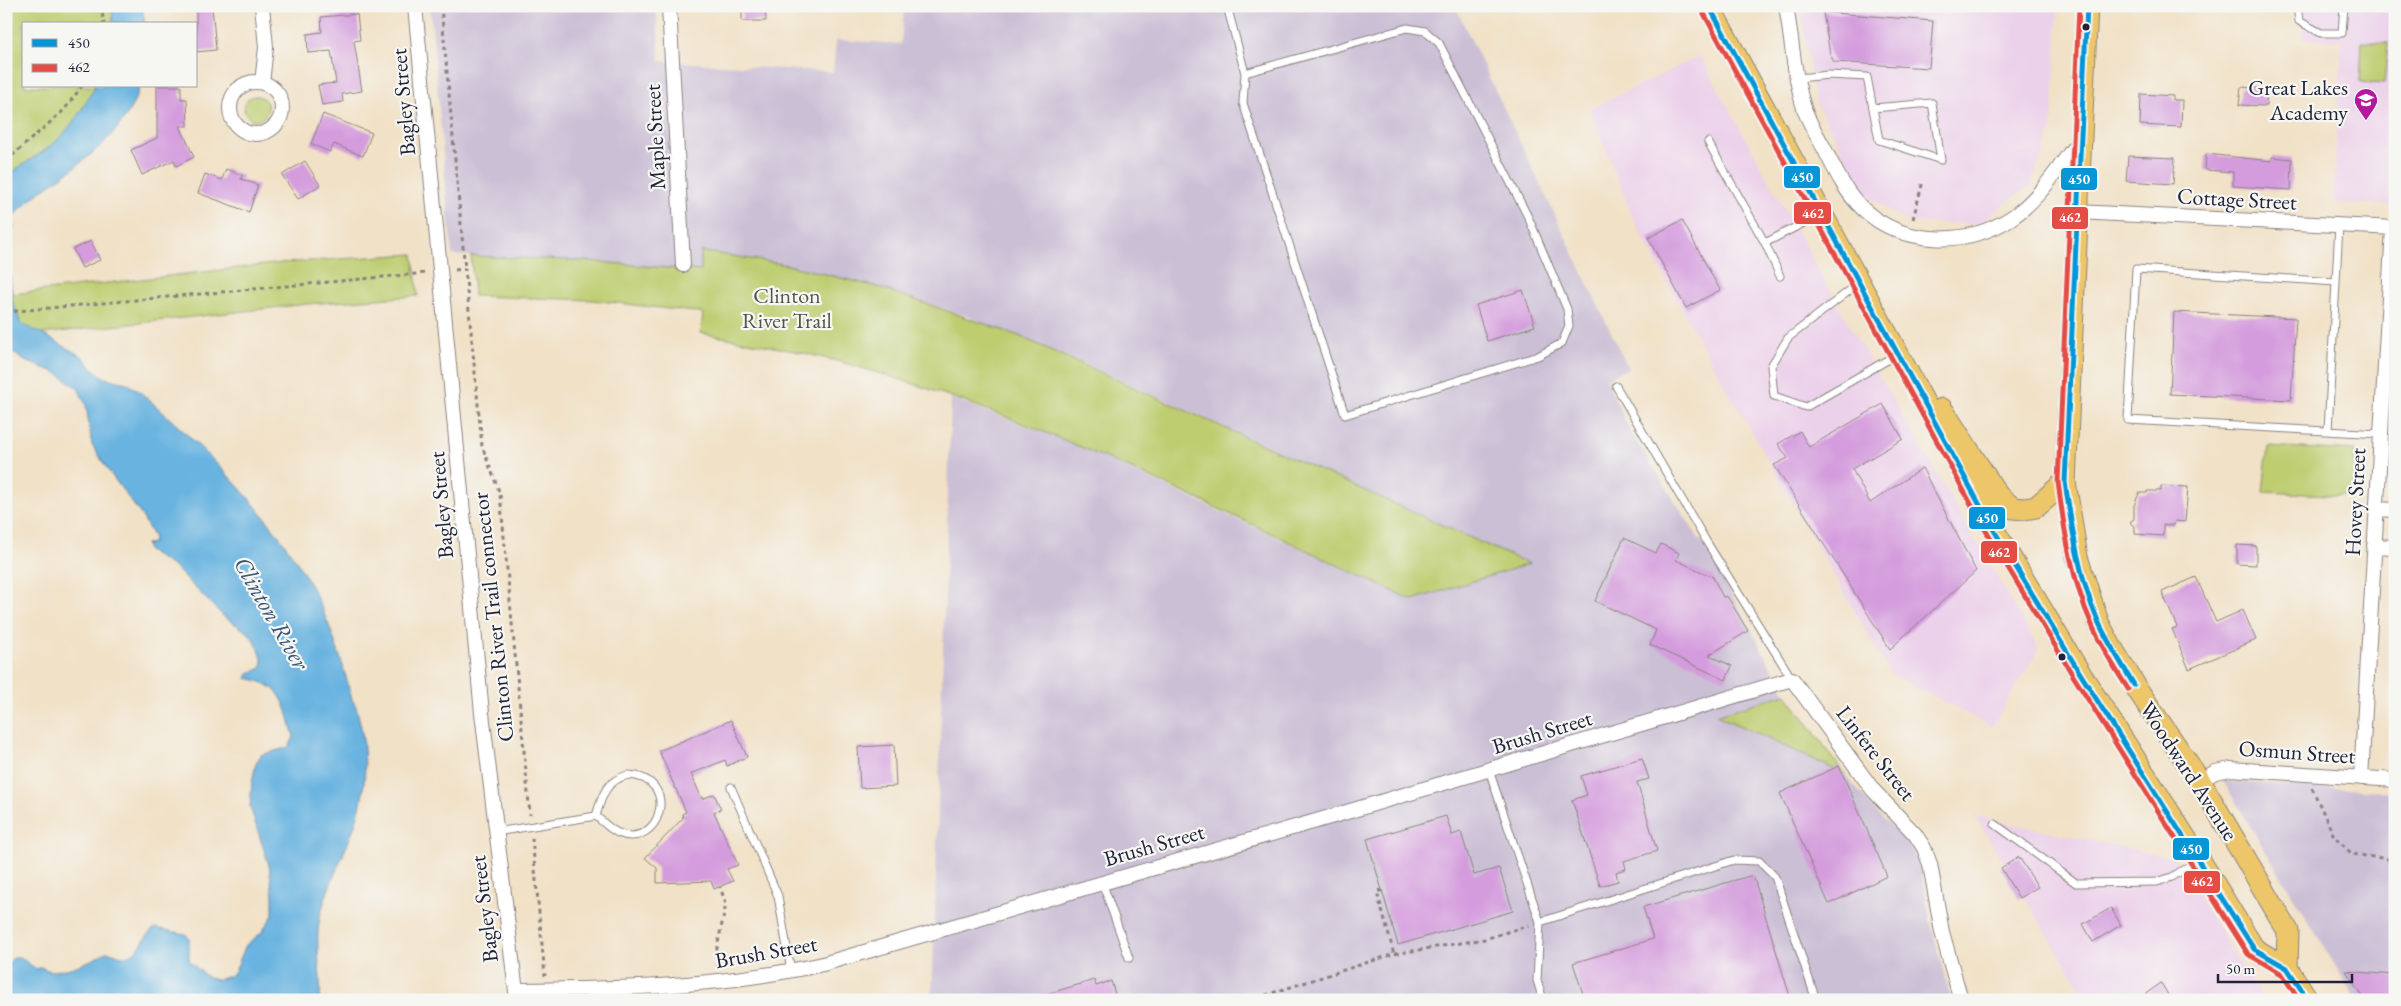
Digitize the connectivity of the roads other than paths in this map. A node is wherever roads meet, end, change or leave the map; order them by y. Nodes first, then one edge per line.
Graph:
1 (262, 6) edge
2 (415, 6) edge
3 (669, 6) edge
4 (1227, 6) edge
5 (1786, 6) edge
6 (1885, 6) edge
7 (1893, 6) edge
8 (2087, 6) edge
9 (2297, 6) edge
10 (2344, 6) edge
11 (1713, 10) edge
12 (1245, 73) junction
13 (1798, 78) junction
14 (262, 83) dead end
15 (1873, 108) junction
16 (2081, 138) junction
17 (1708, 142) dead end
18 (2077, 212) junction
19 (1821, 214) junction
20 (2339, 225) junction
21 (2394, 228) edge
22 (1765, 243) junction
23 (683, 265) dead end
24 (1780, 276) dead end
25 (2336, 282) junction
26 (1858, 283) junction
27 (1898, 354) junction
28 (1616, 386) dead end
29 (2328, 430) junction
30 (2381, 434) junction
31 (2065, 482) junction
32 (2376, 509) junction
33 (2395, 510) edge
34 (2374, 546) junction
35 (2395, 547) edge
36 (1792, 679) junction
37 (1489, 770) junction
38 (2361, 778) junction
39 (2395, 780) edge
40 (2200, 781) junction
41 (731, 787) dead end
42 (596, 816) junction
43 (1995, 824) dead end
44 (496, 832) junction
45 (2199, 859) junction
46 (1102, 882) junction
47 (1540, 922) junction
48 (1129, 958) dead end
49 (2287, 968) junction
50 (791, 971) junction
51 (516, 995) edge
52 (1544, 1000) edge
53 (1816, 1000) edge
54 (1961, 1000) edge
55 (2308, 1000) edge

1 - 14 street
2 - 44 street, Bagley Street
3 - 23 street, Maple Street
4 - 12 lane
5 - 13 street
6 - 7 lane
8 - 16 main road, Woodward Avenue
9 - 10 lane
11 - 19 main road, Woodward Avenue
12 - 12 lane
13 - 15 lane
13 - 16 street
15 - 15 lane
16 - 18 main road, Woodward Avenue
17 - 22 lane
18 - 20 street, Cottage Street
18 - 31 main road, Woodward Avenue
19 - 22 lane
19 - 26 main road, Woodward Avenue
20 - 21 street, Cottage Street
20 - 25 lane
21 - 30 street, Hovey Street
22 - 24 lane
25 - 29 lane
25 - 29 lane
26 - 27 main road, Woodward Avenue
26 - 27 lane
27 - 31 main road
27 - 45 main road, Woodward Avenue
28 - 36 lane
29 - 30 lane
30 - 32 street, Hovey Street
31 - 40 main road, Woodward Avenue
32 - 33 street
32 - 34 street, Hovey Street
34 - 35 street
34 - 38 street, Hovey Street
36 - 37 street, Brush Street
36 - 54 street, Linfere Street
37 - 46 street, Brush Street
37 - 47 lane
38 - 39 street, Osmun Street
38 - 40 street, Osmun Street
40 - 49 main road, Woodward Avenue
41 - 50 lane
42 - 42 lane
42 - 44 lane
43 - 45 lane
44 - 51 street, Bagley Street
45 - 49 main road, Woodward Avenue
46 - 48 lane
46 - 50 street, Brush Street
47 - 52 lane
47 - 53 lane
49 - 55 main road, Woodward Avenue
50 - 51 street, Brush Street

